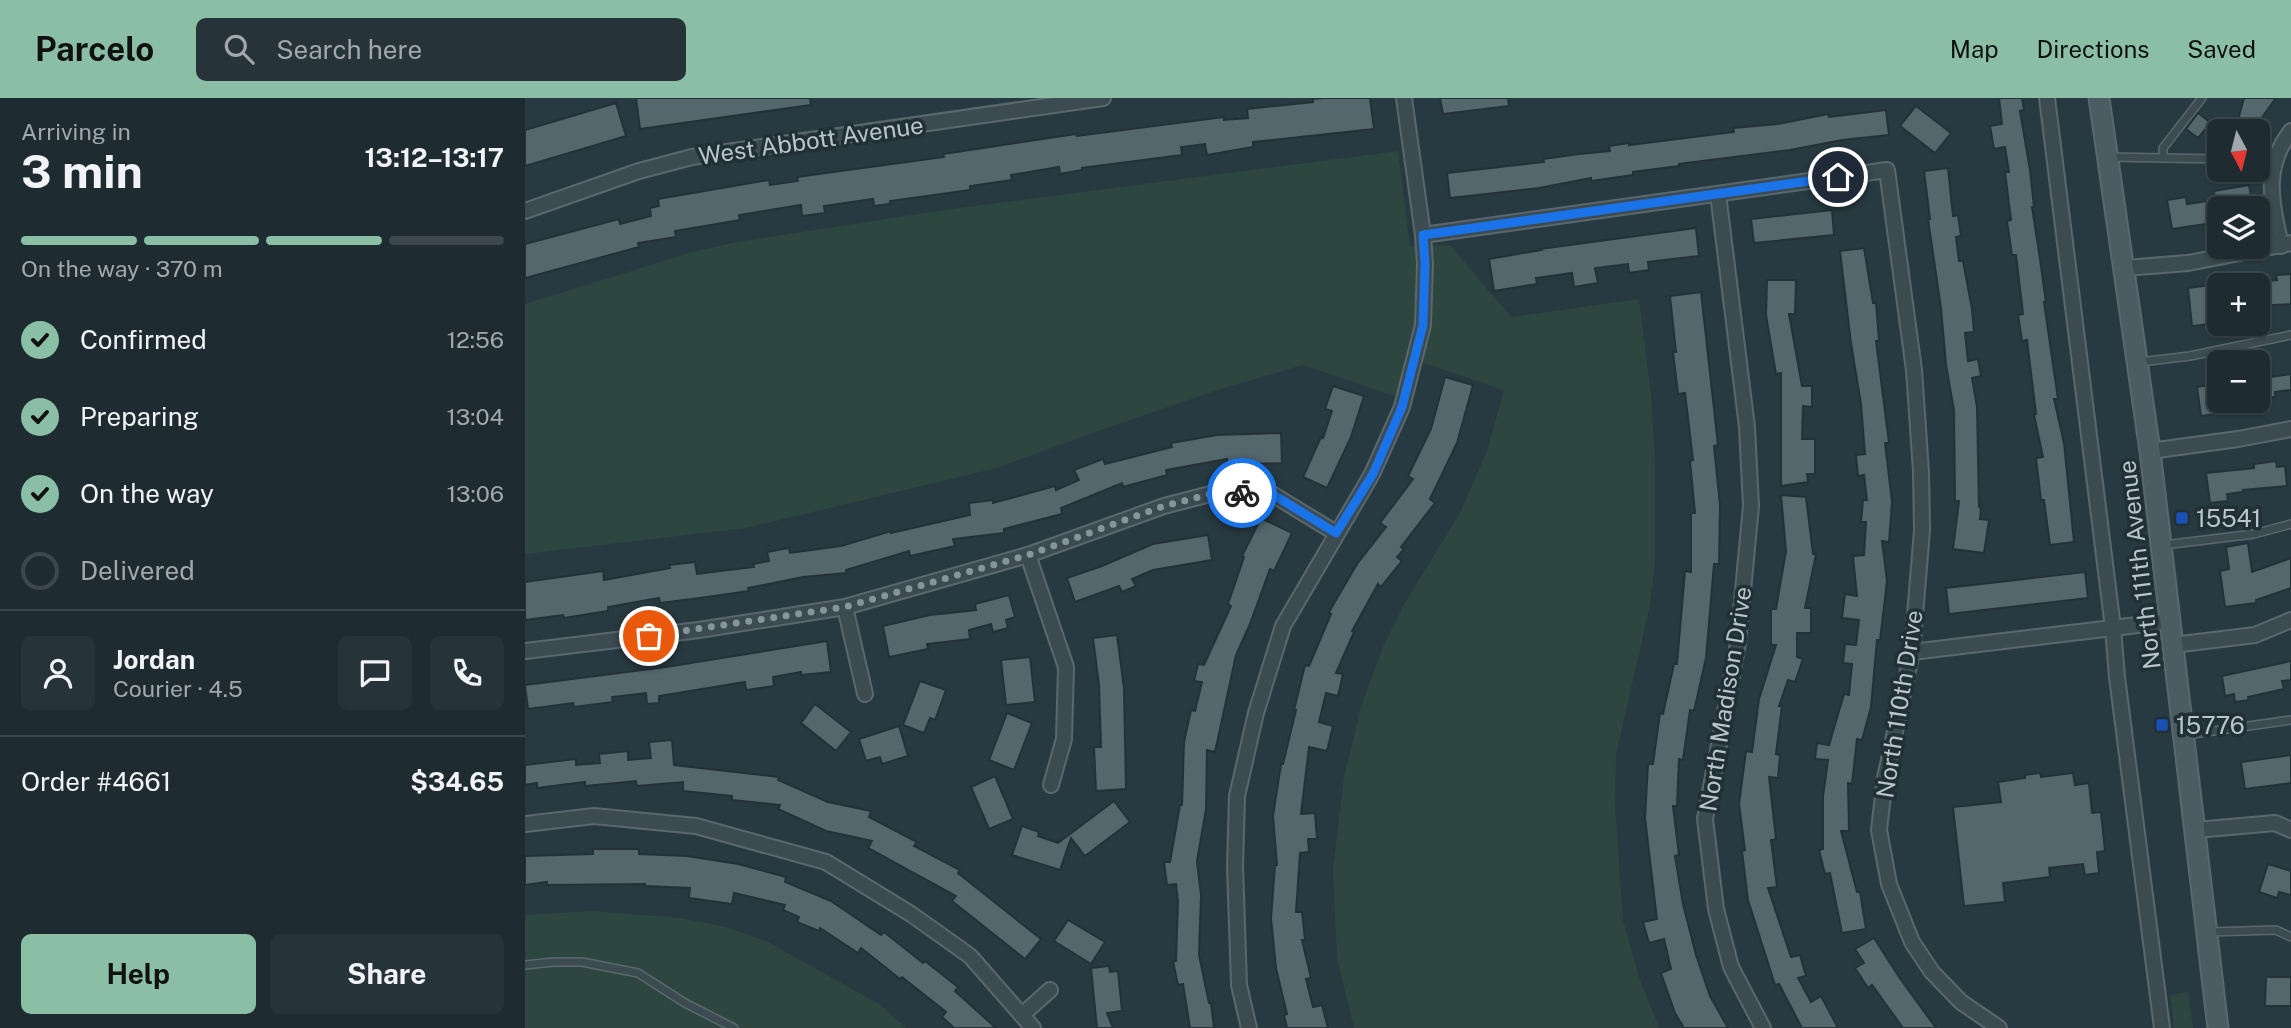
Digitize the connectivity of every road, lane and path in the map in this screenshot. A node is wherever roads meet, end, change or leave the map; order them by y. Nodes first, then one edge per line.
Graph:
1 (1103, 98) edge
2 (1404, 98) edge
3 (2047, 98) edge
4 (2099, 98) edge
5 (2203, 98) edge
6 (2291, 131) edge
7 (2109, 157) junction
8 (2162, 157) junction
9 (2207, 159) edge
10 (2270, 161) edge
11 (2274, 161) junction
12 (1718, 194) junction
13 (525, 211) edge
14 (1423, 235) junction
15 (2286, 245) edge
16 (2126, 268) junction
17 (2291, 335) edge
18 (2138, 362) junction
19 (2291, 429) edge
20 (2150, 451) junction
21 (2291, 524) edge
22 (1336, 533) junction
23 (2162, 546) junction
24 (1028, 555) junction
25 (845, 607) junction
26 (2291, 620) edge
27 (2171, 621) junction
28 (2113, 628) junction
29 (2173, 645) junction
30 (525, 651) edge
31 (1912, 652) junction
32 (865, 694) dead end
33 (2291, 720) edge
34 (2184, 736) junction
35 (1051, 785) dead end
36 (2291, 817) edge
37 (2275, 823) junction
38 (525, 824) edge
39 (2196, 830) junction
40 (2291, 830) edge
41 (2207, 932) junction
42 (2291, 937) edge
43 (525, 965) edge
44 (1050, 990) dead end
45 (1021, 1015) junction
46 (734, 1028) edge
47 (1033, 1028) edge
48 (1249, 1028) edge
49 (1763, 1028) edge
50 (1999, 1028) edge
51 (2162, 1028) edge
52 (2218, 1028) edge

1 - 13 street, West Abbott Avenue
2 - 14 street
3 - 28 street, North 111th Avenue
4 - 7 street, North 111th Avenue
5 - 8 lane
6 - 11 street
7 - 8 lane
7 - 16 street, North 111th Avenue
8 - 9 lane
10 - 11 lane
11 - 15 street
12 - 14 street
12 - 31 street, North 110th Drive
12 - 49 street, North Madison Drive
14 - 22 street
15 - 16 street
16 - 18 street, North 111th Avenue
17 - 18 lane
18 - 20 street, North 111th Avenue
19 - 20 street
20 - 23 street, North 111th Avenue
21 - 23 lane
22 - 24 street
22 - 48 street
23 - 27 street, North 111th Avenue
24 - 25 street
24 - 35 street
25 - 30 street
25 - 32 street
26 - 29 street
27 - 28 street
27 - 29 street, North 111th Avenue
28 - 31 street
28 - 51 street, North 111th Avenue
29 - 34 street, North 111th Avenue
31 - 50 street, North 110th Drive
33 - 34 lane
34 - 39 street, North 111th Avenue
36 - 37 street
37 - 39 street
37 - 40 street
38 - 45 street
39 - 41 street, North 111th Avenue
41 - 42 lane
41 - 52 street, North 111th Avenue
43 - 46 lane
44 - 45 street
45 - 47 street

